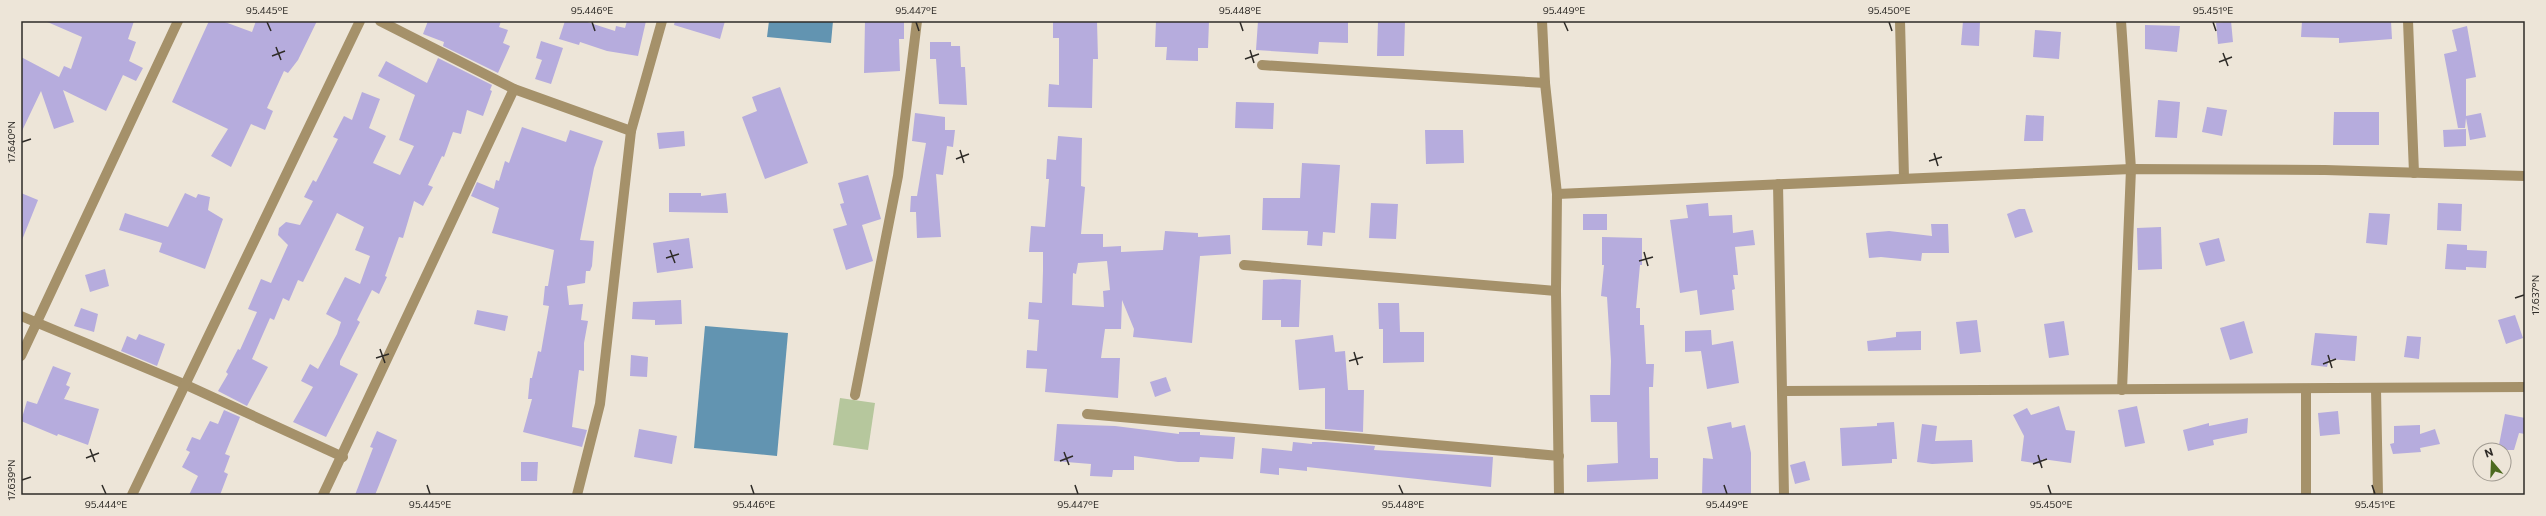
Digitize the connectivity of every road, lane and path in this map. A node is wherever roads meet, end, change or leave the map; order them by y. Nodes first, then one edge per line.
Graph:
1 (178, 21) edge
2 (360, 21) edge
3 (380, 21) edge
4 (662, 21) edge
5 (917, 21) edge
6 (1542, 21) edge
7 (1900, 21) edge
8 (2121, 21) edge
9 (2408, 21) edge
10 (1262, 65) dead end
11 (1545, 83) junction
12 (514, 89) junction
13 (631, 132) junction
14 (2131, 169) junction
15 (2414, 173) junction
16 (2525, 176) edge
17 (1904, 178) junction
18 (1778, 184) junction
19 (1557, 194) junction
20 (1244, 266) dead end
21 (1556, 292) junction
22 (21, 316) edge
23 (38, 322) junction
24 (21, 356) edge
25 (184, 384) junction
26 (2525, 387) edge
27 (2376, 389) junction
28 (2122, 390) junction
29 (2306, 390) junction
30 (1783, 391) junction
31 (855, 396) dead end
32 (1087, 414) dead end
33 (1559, 456) junction
34 (343, 457) junction
35 (132, 495) edge
36 (323, 495) edge
37 (577, 495) edge
38 (1559, 495) edge
39 (1784, 495) edge
40 (2306, 495) edge
41 (2378, 495) edge

1 - 23 street
2 - 25 street
3 - 12 street
4 - 13 street
5 - 31 street
6 - 11 street
7 - 17 street
8 - 14 street
9 - 15 street
10 - 11 street
11 - 19 street
12 - 13 street
12 - 34 street
13 - 37 street
14 - 15 street
14 - 17 street
14 - 28 street
15 - 16 street
17 - 18 street
18 - 19 street
18 - 30 street
19 - 21 street
20 - 21 street
21 - 33 street
22 - 23 street
23 - 24 street
23 - 25 street
25 - 34 street
25 - 35 street
26 - 27 street
27 - 29 street
27 - 41 street
28 - 29 street
28 - 30 street
29 - 40 street
30 - 39 street
32 - 33 street
33 - 38 street
34 - 36 street

